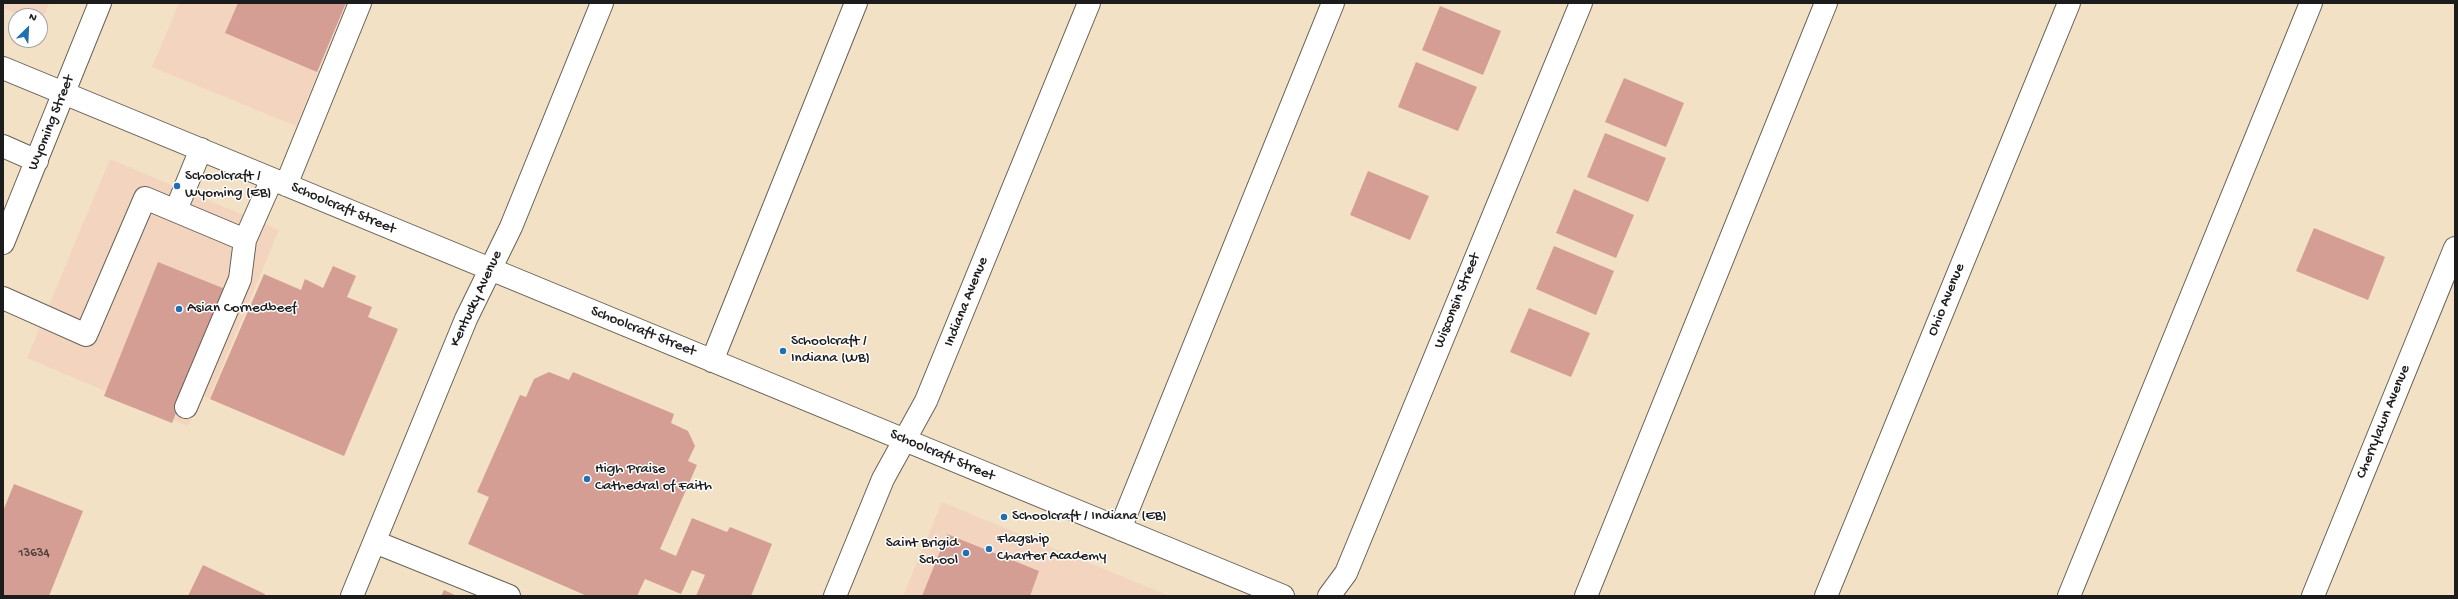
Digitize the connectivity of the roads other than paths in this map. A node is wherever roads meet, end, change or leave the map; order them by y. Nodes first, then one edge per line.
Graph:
1 (100, 3) edge
2 (360, 3) edge
3 (602, 3) edge
4 (856, 3) edge
5 (1089, 3) edge
6 (1333, 3) edge
7 (1581, 3) edge
8 (1826, 3) edge
9 (2069, 3) edge
10 (2311, 3) edge
11 (3, 68) edge
12 (64, 92) junction
13 (3, 146) edge
14 (201, 149) junction
15 (37, 160) junction
16 (279, 182) junction
17 (176, 210) junction
18 (245, 240) junction
19 (3, 243) edge
20 (2455, 248) edge
21 (490, 270) junction
22 (3, 298) edge
23 (712, 361) junction
24 (186, 407) dead end
25 (905, 440) junction
26 (1120, 529) junction
27 (375, 542) junction
28 (352, 596) edge
29 (509, 596) edge
30 (835, 596) edge
31 (1283, 596) edge
32 (1329, 596) edge
33 (1586, 596) edge
34 (1826, 596) edge
35 (2069, 596) edge
36 (2313, 596) edge

1 - 12 street, Wyoming Street
2 - 16 street
3 - 21 street, Kentucky Avenue
4 - 23 street
5 - 25 street, Indiana Avenue
6 - 26 street
7 - 32 street, Wisconsin Street
8 - 33 street
9 - 34 street, Ohio Avenue
10 - 35 street
11 - 12 street, Schoolcraft Street
12 - 14 street, Schoolcraft Street
12 - 15 street, Wyoming Street
13 - 15 street
14 - 16 street, Schoolcraft Street
14 - 17 street
15 - 19 street, Wyoming Street
16 - 18 street
16 - 21 street, Schoolcraft Street
17 - 18 street
17 - 22 street
18 - 24 street
20 - 36 street, Cherrylawn Avenue
21 - 23 street, Schoolcraft Street
21 - 27 street, Kentucky Avenue
23 - 25 street, Schoolcraft Street
25 - 26 street, Schoolcraft Street
25 - 30 street, Indiana Avenue
26 - 31 street, Schoolcraft Street
27 - 28 street, Kentucky Avenue
27 - 29 street

